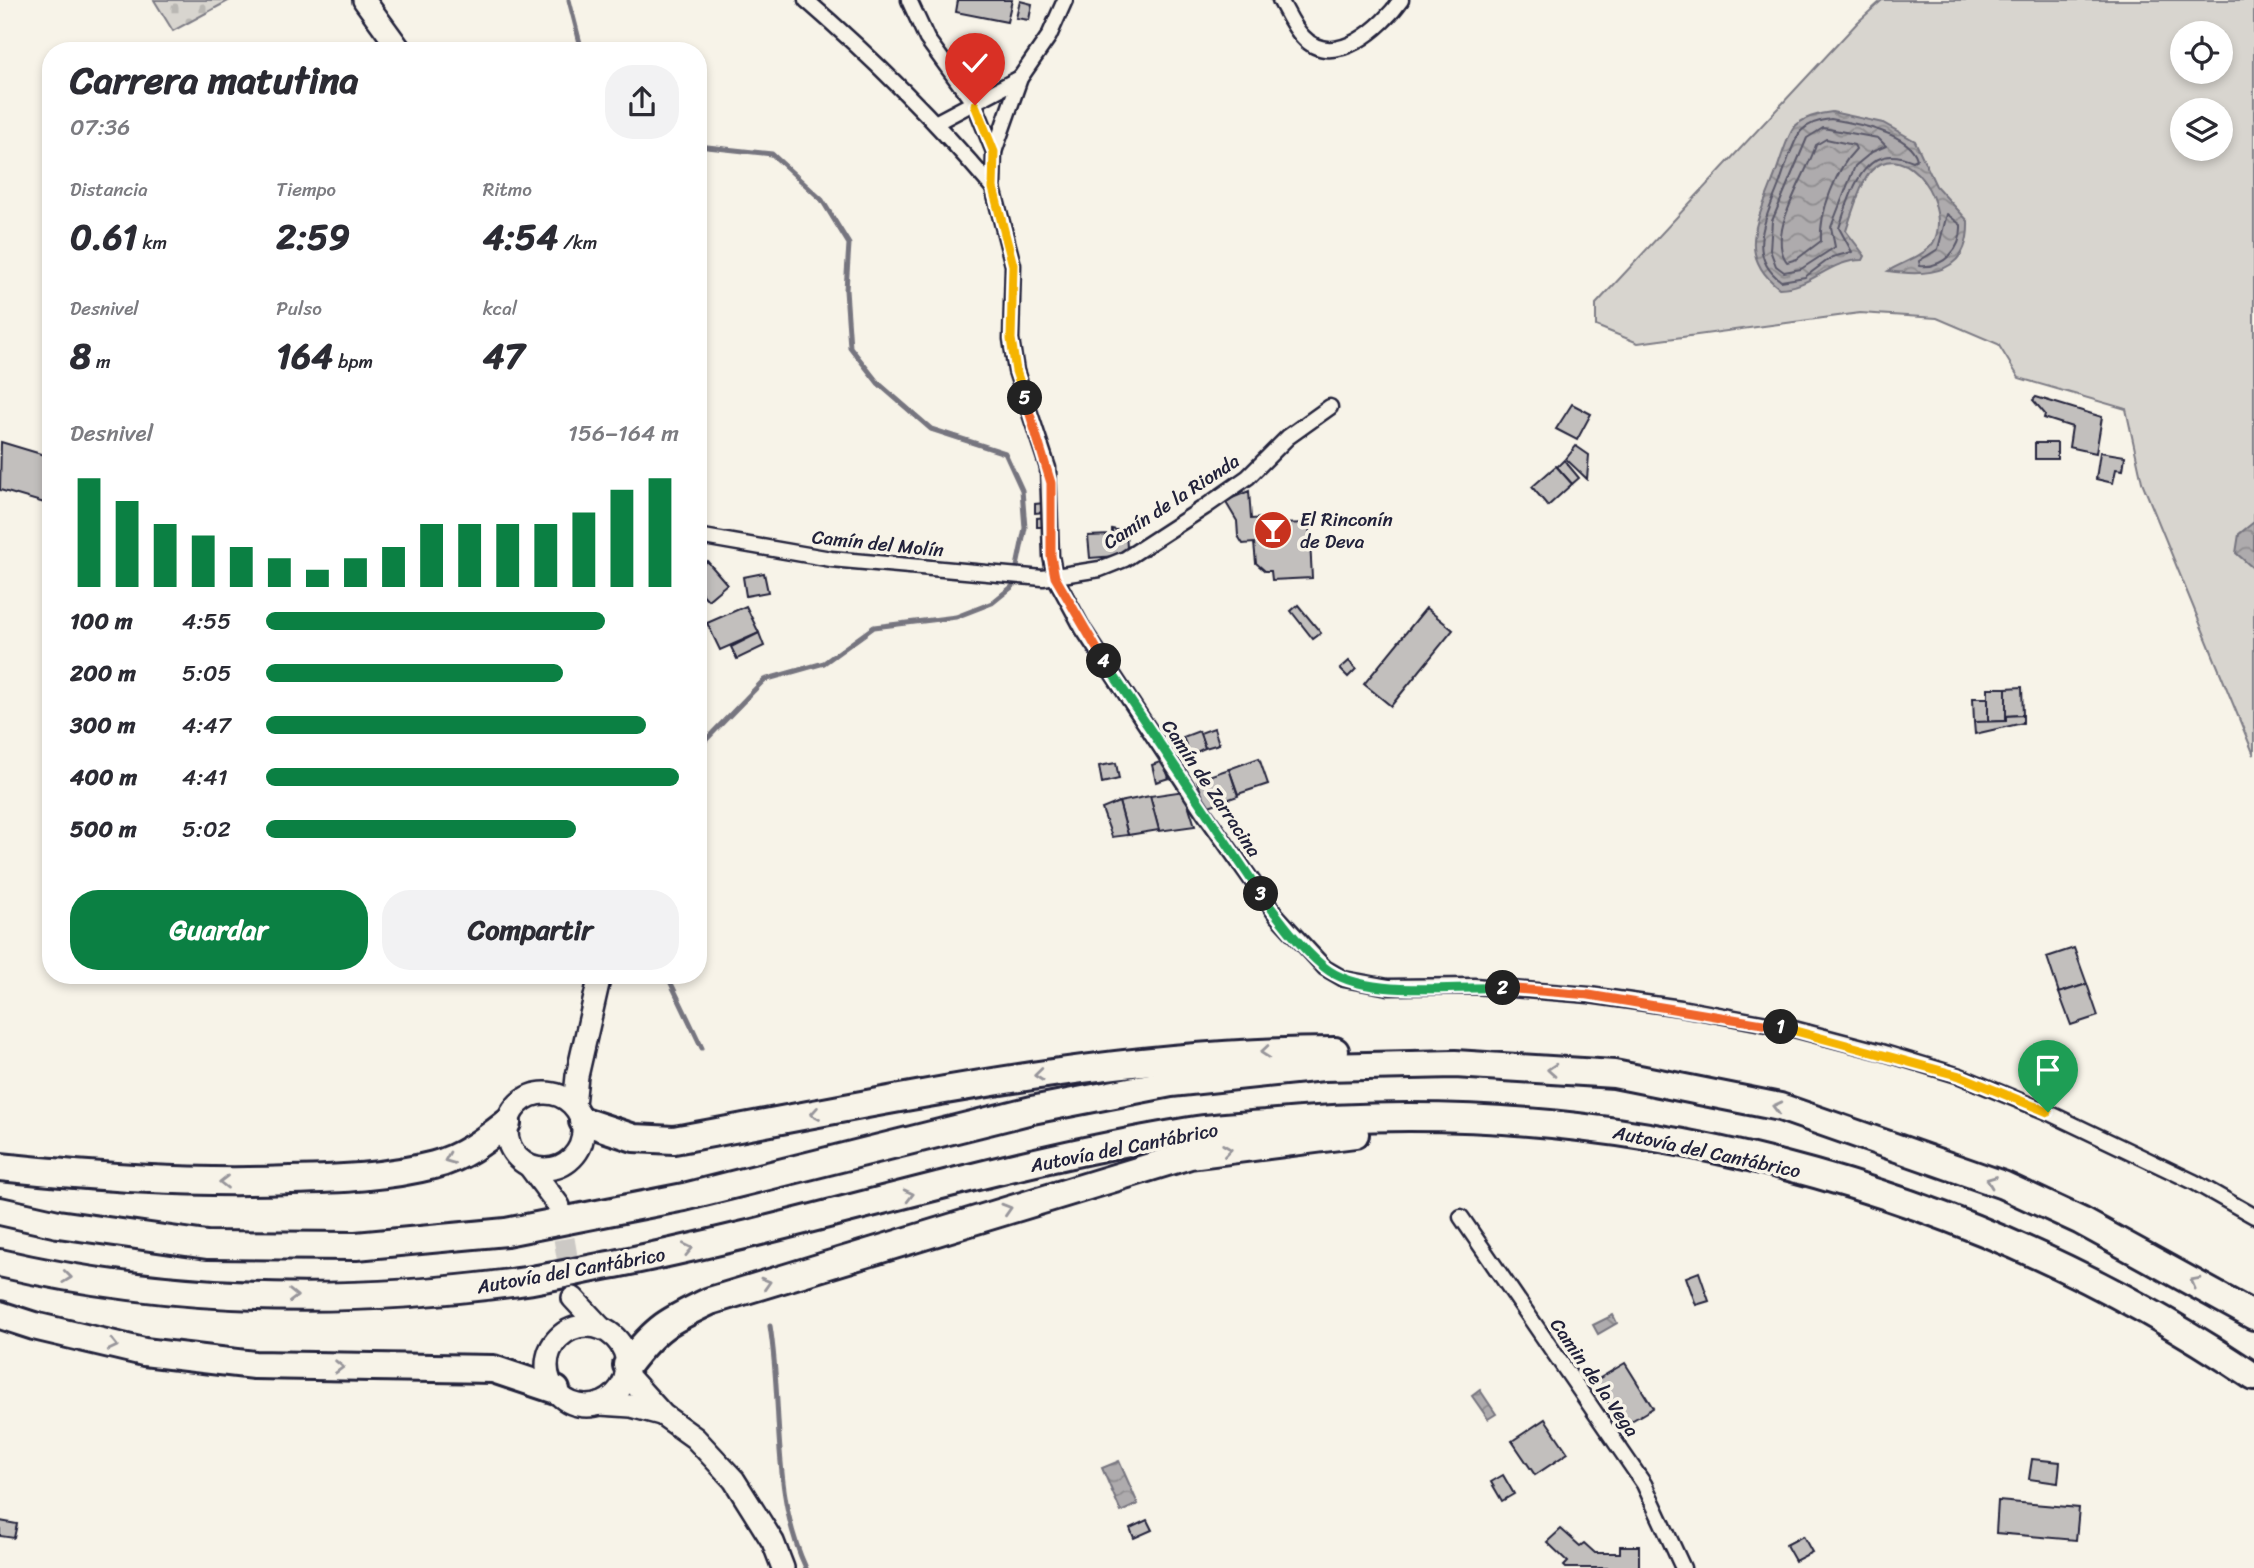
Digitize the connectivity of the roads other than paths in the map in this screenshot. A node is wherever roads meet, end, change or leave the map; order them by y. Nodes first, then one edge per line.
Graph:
1 (364, 0) edge
2 (806, 0) edge
3 (909, 0) edge
4 (1065, 0) edge
5 (1280, 0) edge
6 (1401, 0) edge
7 (394, 42) edge
8 (1020, 78) junction
9 (975, 105) junction
10 (937, 122) junction
11 (994, 152) junction
12 (993, 188) junction
13 (1330, 407) dead end
14 (707, 538) edge
15 (1055, 577) junction
16 (598, 984) edge
17 (586, 1042) junction
18 (1455, 1064) junction
19 (542, 1092) junction
20 (579, 1113) junction
21 (507, 1123) junction
22 (568, 1162) junction
23 (0, 1167) edge
24 (530, 1167) junction
25 (0, 1211) edge
26 (2254, 1216) edge
27 (1461, 1217) dead end
28 (0, 1263) edge
29 (2123, 1297) junction
30 (0, 1315) edge
31 (2254, 1316) edge
32 (601, 1328) junction
33 (565, 1333) junction
34 (627, 1370) junction
35 (2254, 1377) edge
36 (556, 1390) junction
37 (600, 1404) junction
38 (663, 1415) junction
39 (783, 1568) edge
40 (1683, 1568) edge

1 - 7 street
2 - 10 street
3 - 9 street
4 - 8 street
5 - 6 street
8 - 9 street
8 - 11 street
9 - 10 street
9 - 11 street
10 - 12 street
11 - 12 street
12 - 15 street
13 - 15 street, Camín de la Rionda
14 - 15 street, Camín del Molín
15 - 26 street, Camín de Zarracina
16 - 17 street
17 - 19 street
17 - 20 street
18 -> 20 highway
18 - 25 highway
31 -> 18 highway
19 - 20 street
19 - 21 street
20 - 22 street
21 -> 23 highway
21 - 24 street
22 - 24 street
22 - 24 street
27 - 40 street, Camin de la Vega
28 -> 29 highway, Autovía del Cantábrico
34 -> 29 highway
29 - 35 highway, Autovía del Cantábrico
30 -> 36 highway
32 - 33 street
32 - 33 street
32 - 34 street
33 - 36 street
34 - 37 street
34 - 38 street
36 - 37 street
37 - 38 street
38 - 39 street

